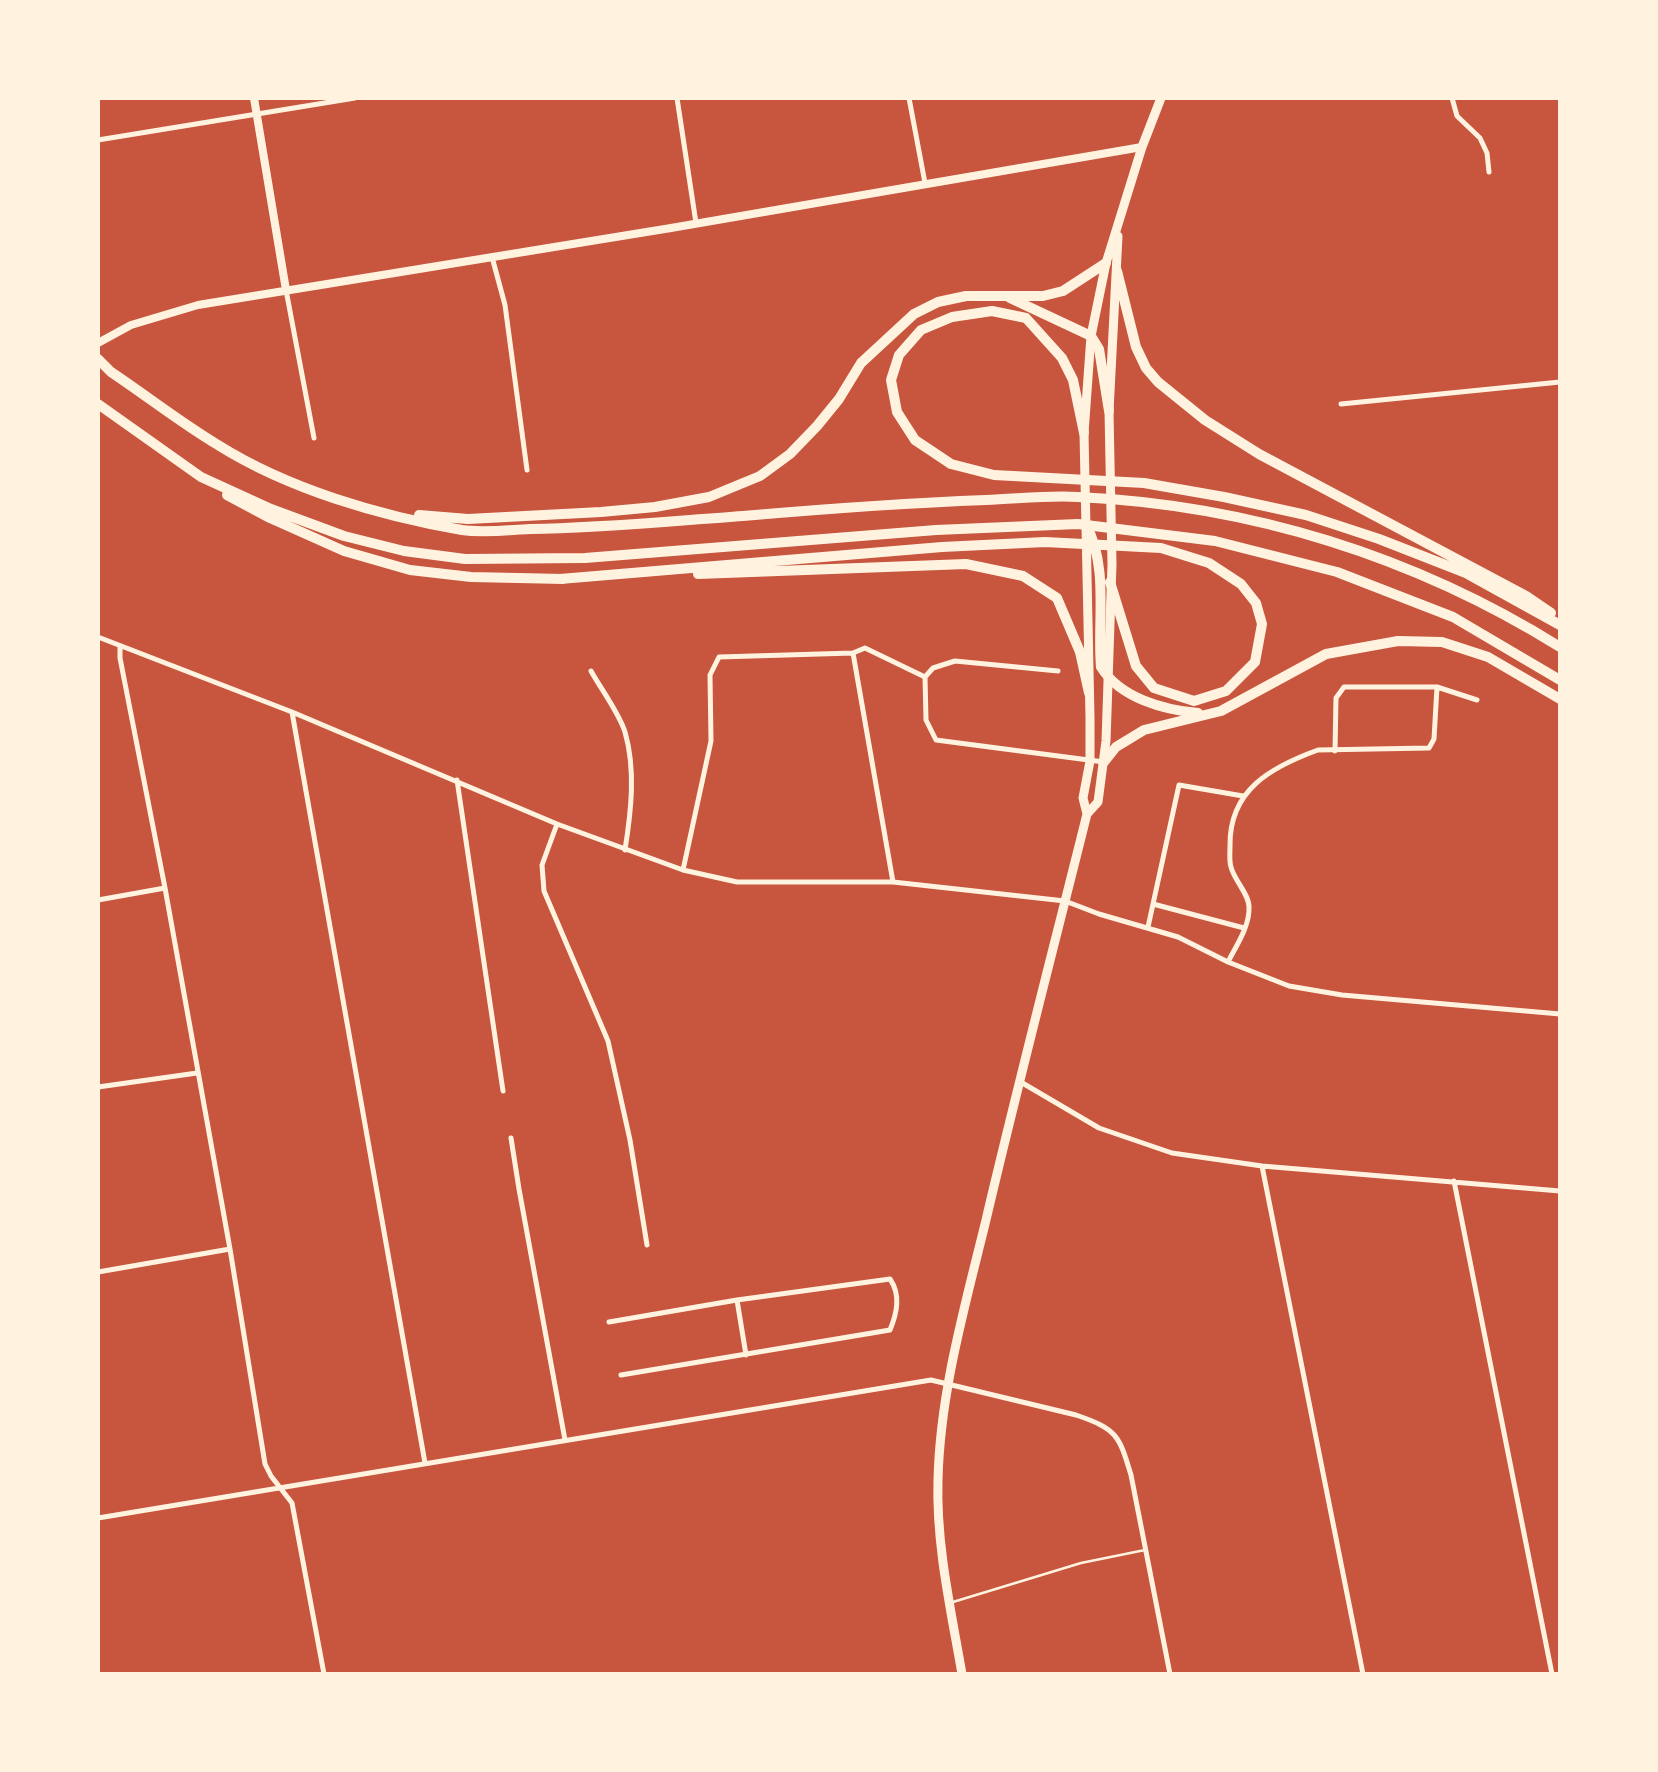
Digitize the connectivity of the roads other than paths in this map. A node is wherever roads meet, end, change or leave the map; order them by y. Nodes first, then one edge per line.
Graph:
1 (254, 98) edge
2 (355, 98) edge
3 (677, 98) edge
4 (909, 98) edge
5 (1161, 98) edge
6 (1452, 98) edge
7 (257, 114) junction
8 (98, 141) edge
9 (1142, 147) junction
10 (1489, 172) dead end
11 (925, 183) junction
12 (696, 223) junction
13 (1119, 224) junction
14 (492, 257) junction
15 (1106, 263) junction
16 (1117, 271) junction
17 (286, 290) junction
18 (1008, 297) junction
19 (1091, 336) junction
20 (98, 343) edge
21 (98, 359) edge
22 (1560, 382) edge
23 (98, 404) edge
24 (1341, 404) dead end
25 (1109, 411) junction
26 (1084, 433) junction
27 (314, 438) dead end
28 (527, 470) dead end
29 (201, 477) junction
30 (382, 513) junction
31 (1087, 525) junction
32 (560, 579) junction
33 (1110, 582) junction
34 (1560, 619) edge
35 (1560, 625) edge
36 (98, 637) edge
37 (120, 646) junction
38 (1560, 647) edge
39 (853, 653) junction
40 (591, 671) dead end
41 (1058, 671) dead end
42 (925, 677) junction
43 (1108, 679) junction
44 (1560, 680) edge
45 (1437, 687) junction
46 (1090, 693) junction
47 (1560, 699) edge
48 (1477, 700) dead end
49 (292, 712) junction
50 (1205, 714) junction
51 (1335, 751) junction
52 (1090, 761) junction
53 (1104, 762) junction
54 (457, 780) junction
55 (1242, 796) junction
56 (1087, 814) junction
57 (557, 824) junction
58 (625, 850) junction
59 (683, 870) junction
60 (893, 882) junction
61 (165, 888) junction
62 (98, 900) edge
63 (1065, 901) junction
64 (1152, 907) junction
65 (1148, 927) junction
66 (1244, 928) junction
67 (1228, 962) junction
68 (1560, 1014) edge
69 (197, 1073) junction
70 (1019, 1081) junction
71 (98, 1087) edge
72 (503, 1091) dead end
73 (512, 1138) dead end
74 (1262, 1166) junction
75 (1454, 1181) junction
76 (1560, 1191) edge
77 (647, 1245) dead end
78 (230, 1249) junction
79 (98, 1272) edge
80 (737, 1300) junction
81 (609, 1322) dead end
82 (746, 1355) junction
83 (621, 1375) dead end
84 (948, 1383) junction
85 (565, 1440) junction
86 (425, 1463) junction
87 (280, 1486) junction
88 (98, 1518) edge
89 (1145, 1550) junction
90 (950, 1603) junction
91 (324, 1674) edge
92 (962, 1674) edge
93 (1170, 1674) edge
94 (1363, 1674) edge
95 (1552, 1674) edge

1 - 7 main road
2 - 7 street
3 - 12 street
4 - 11 street
5 - 9 main road
6 - 10 street
7 - 8 street
7 - 17 main road
9 - 11 main road
9 - 13 main road
11 - 12 main road
12 - 14 main road
13 - 15 main road
13 - 16 main road
14 - 17 main road
14 - 28 street
15 - 18 highway
15 - 19 main road
16 - 25 main road
16 - 34 highway
17 - 20 main road
17 - 27 street
18 - 19 highway
18 - 30 highway
19 - 25 highway
19 - 26 main road
21 - 30 highway
22 - 24 street
23 - 29 highway
25 - 33 main road
26 - 31 main road
26 - 35 highway
29 - 32 highway
29 - 44 highway
30 - 38 highway
31 - 43 highway
31 - 46 main road
32 - 33 highway
32 - 46 highway
33 - 43 main road
36 - 37 street
37 - 49 street
37 - 61 street
39 - 42 street
39 - 59 street
39 - 60 street
40 - 58 street
41 - 42 street
42 - 52 street
43 - 50 highway
43 - 53 main road
45 - 48 street
45 - 51 street
45 - 51 street
46 - 52 main road
47 - 50 highway
49 - 54 street
49 - 86 street
50 - 53 highway
51 - 55 street
52 - 53 street
52 - 56 main road
53 - 56 main road
54 - 57 street
54 - 72 street
55 - 64 street
55 - 66 street
56 - 63 main road
57 - 58 street
57 - 77 street
58 - 59 street
59 - 60 street
60 - 63 street
61 - 62 street
61 - 69 street
63 - 65 street
63 - 70 main road
64 - 65 street
64 - 66 street
65 - 67 street
66 - 67 street
67 - 68 street
69 - 71 street
69 - 78 street
70 - 74 street
70 - 84 main road
73 - 85 street
74 - 75 street
74 - 94 street
75 - 76 street
75 - 95 street
78 - 79 street
78 - 87 street
80 - 81 street
80 - 82 street
80 - 82 street
82 - 83 street
84 - 85 street
84 - 89 street
84 - 90 main road
85 - 86 street
86 - 87 street
87 - 88 street
87 - 91 street
89 - 90 lane
89 - 93 street
90 - 92 main road

